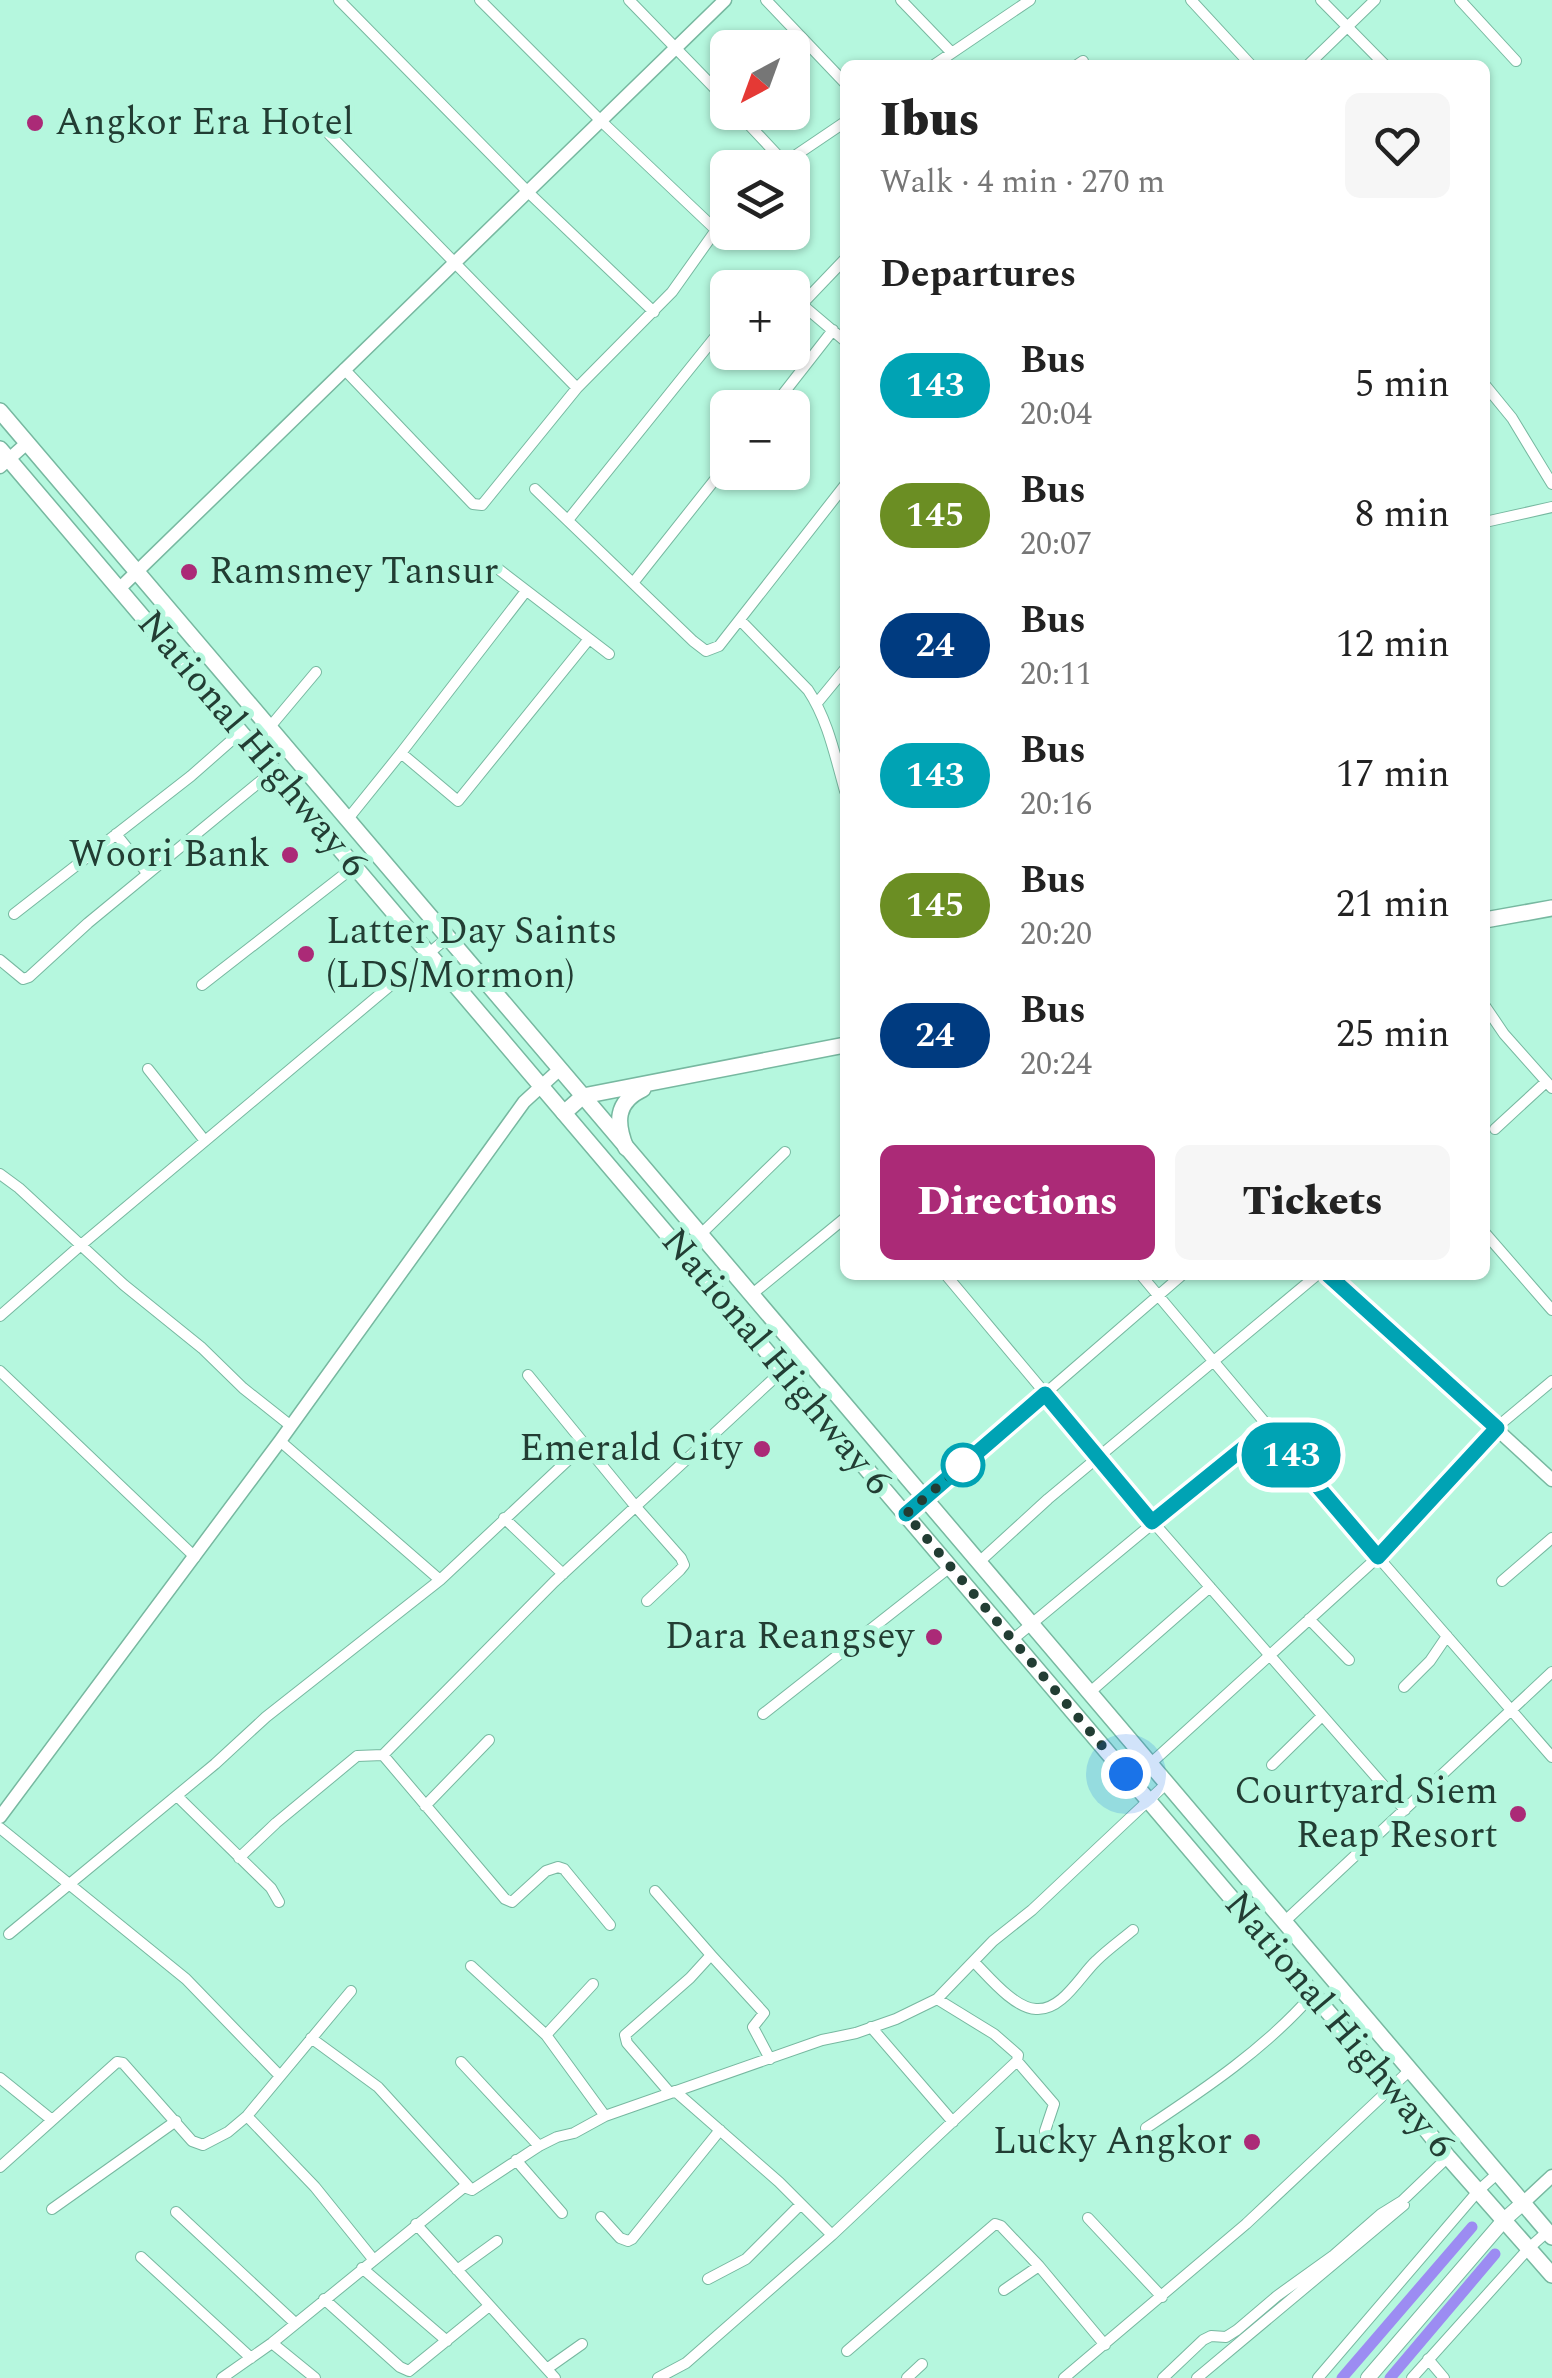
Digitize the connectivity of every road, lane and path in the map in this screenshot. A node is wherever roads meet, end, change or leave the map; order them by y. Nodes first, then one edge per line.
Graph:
1 (339, 0) edge
2 (480, 0) edge
3 (629, 0) edge
4 (725, 0) edge
5 (766, 0) edge
6 (901, 0) edge
7 (1030, 0) edge
8 (1191, 0) edge
9 (1321, 0) edge
10 (1375, 0) edge
11 (1460, 0) edge
12 (1347, 27) junction
13 (676, 48) junction
14 (952, 53) junction
15 (942, 60) edge
16 (1246, 60) edge
17 (1313, 60) edge
18 (1380, 60) edge
19 (1516, 61) dead end
20 (840, 78) edge
21 (710, 83) edge
22 (601, 121) junction
23 (840, 125) edge
24 (752, 130) edge
25 (328, 133) dead end
26 (768, 150) edge
27 (802, 150) edge
28 (528, 193) junction
29 (710, 224) edge
30 (710, 238) edge
31 (456, 262) junction
32 (840, 263) edge
33 (810, 289) edge
34 (810, 311) edge
35 (654, 312) junction
36 (833, 330) junction
37 (840, 336) edge
38 (710, 343) edge
39 (344, 369) junction
40 (576, 388) junction
41 (786, 390) edge
42 (1490, 392) edge
43 (0, 412) edge
44 (27, 444) junction
45 (3, 458) edge
46 (1552, 484) edge
47 (710, 486) edge
48 (535, 489) dead end
49 (840, 492) edge
50 (1552, 507) edge
51 (568, 520) junction
52 (1490, 521) edge
53 (496, 568) dead end
54 (138, 573) junction
55 (633, 583) junction
56 (119, 589) junction
57 (526, 591) junction
58 (740, 620) junction
59 (589, 639) junction
60 (609, 654) dead end
61 (316, 672) dead end
62 (840, 675) edge
63 (817, 702) junction
64 (269, 728) junction
65 (241, 732) junction
66 (401, 753) junction
67 (274, 770) junction
68 (840, 774) edge
69 (346, 820) junction
70 (116, 834) junction
71 (355, 866) junction
72 (147, 874) junction
73 (1552, 908) edge
74 (14, 914) dead end
75 (1490, 919) edge
76 (448, 938) junction
77 (429, 953) junction
78 (0, 960) edge
79 (202, 985) dead end
80 (1490, 1013) edge
81 (840, 1046) edge
82 (148, 1069) dead end
83 (560, 1069) junction
84 (659, 1081) junction
85 (1549, 1085) edge
86 (541, 1086) junction
87 (583, 1096) junction
88 (564, 1113) junction
89 (1495, 1129) dead end
90 (206, 1142) junction
91 (626, 1148) junction
92 (784, 1152) dead end
93 (0, 1174) edge
94 (840, 1222) edge
95 (700, 1235) junction
96 (1490, 1239) edge
97 (81, 1245) junction
98 (950, 1280) edge
99 (1145, 1280) edge
100 (1176, 1280) edge
101 (1311, 1280) edge
102 (1334, 1280) edge
103 (751, 1295) junction
104 (1158, 1295) junction
105 (1552, 1310) edge
106 (0, 1316) edge
107 (1213, 1362) junction
108 (0, 1370) edge
109 (783, 1370) junction
110 (528, 1375) dead end
111 (1552, 1381) edge
112 (1045, 1394) junction
113 (291, 1426) junction
114 (1268, 1428) junction
115 (1497, 1428) junction
116 (280, 1440) junction
117 (584, 1444) junction
118 (1100, 1458) junction
119 (1550, 1475) edge
120 (924, 1498) junction
121 (636, 1507) junction
122 (906, 1514) junction
123 (504, 1518) junction
124 (1152, 1522) junction
125 (1552, 1538) edge
126 (195, 1557) junction
127 (1378, 1557) junction
128 (978, 1562) junction
129 (950, 1567) junction
130 (563, 1574) junction
131 (440, 1580) junction
132 (1502, 1581) dead end
133 (1210, 1587) junction
134 (647, 1601) dead end
135 (1309, 1620) junction
136 (1031, 1624) junction
137 (1447, 1636) junction
138 (1012, 1640) junction
139 (1270, 1655) junction
140 (1350, 1660) dead end
141 (1552, 1672) edge
142 (1404, 1687) dead end
143 (1090, 1693) junction
144 (1510, 1709) junction
145 (763, 1714) dead end
146 (1322, 1716) junction
147 (490, 1740) dead end
148 (382, 1755) junction
149 (1552, 1757) edge
150 (1150, 1764) junction
151 (1272, 1765) dead end
152 (1166, 1784) junction
153 (176, 1796) junction
154 (1149, 1801) junction
155 (425, 1806) junction
156 (1406, 1810) junction
157 (0, 1817) edge
158 (0, 1828) edge
159 (239, 1858) junction
160 (68, 1885) junction
161 (655, 1891) dead end
162 (279, 1902) dead end
163 (1284, 1922) junction
164 (610, 1925) dead end
165 (1133, 1930) dead end
166 (9, 1934) dead end
167 (712, 1955) junction
168 (974, 1962) junction
169 (472, 1966) dead end
170 (592, 1984) dead end
171 (351, 1991) dead end
172 (1314, 1994) junction
173 (937, 1999) junction
174 (872, 2027) junction
175 (546, 2035) junction
176 (312, 2038) junction
177 (770, 2059) junction
178 (1017, 2060) junction
179 (461, 2062) dead end
180 (1410, 2070) junction
181 (280, 2076) junction
182 (0, 2078) edge
183 (1392, 2087) junction
184 (673, 2092) junction
185 (247, 2116) junction
186 (605, 2116) junction
187 (52, 2120) junction
188 (176, 2121) junction
189 (953, 2122) junction
190 (1146, 2128) dead end
191 (720, 2130) junction
192 (1047, 2144) dead end
193 (539, 2146) junction
194 (1448, 2157) junction
195 (516, 2160) junction
196 (0, 2167) edge
197 (1498, 2174) junction
198 (1552, 2176) edge
199 (1425, 2179) junction
200 (472, 2190) junction
201 (1480, 2190) junction
202 (1522, 2203) junction
203 (801, 2204) junction
204 (52, 2209) dead end
205 (176, 2212) dead end
206 (562, 2213) dead end
207 (601, 2217) dead end
208 (1088, 2218) dead end
209 (1504, 2220) junction
210 (416, 2224) junction
211 (832, 2235) junction
212 (1550, 2235) edge
213 (497, 2240) dead end
214 (1529, 2248) junction
215 (141, 2256) dead end
216 (373, 2259) junction
217 (1039, 2266) junction
218 (362, 2268) junction
219 (457, 2270) junction
220 (1552, 2275) edge
221 (708, 2278) dead end
222 (1004, 2290) dead end
223 (1162, 2298) junction
224 (324, 2299) junction
225 (489, 2306) junction
226 (295, 2323) junction
227 (446, 2341) junction
228 (272, 2343) junction
229 (582, 2344) dead end
230 (1106, 2345) junction
231 (847, 2351) dead end
232 (250, 2358) junction
233 (1428, 2360) junction
234 (922, 2364) dead end
235 (551, 2373) edge
236 (222, 2378) edge
237 (315, 2378) edge
238 (658, 2378) edge
239 (907, 2378) edge
240 (1064, 2378) edge
241 (1163, 2378) edge
242 (1196, 2378) edge
243 (1318, 2378) edge
244 (1368, 2378) edge
245 (1412, 2378) edge
246 (1444, 2378) edge

1 - 28 street
2 - 22 street
3 - 13 street
4 - 13 street
5 - 20 street
6 - 14 street
7 - 14 street
8 - 16 street
9 - 12 street
10 - 12 street
11 - 19 street
12 - 17 street
12 - 18 street
13 - 21 street
13 - 22 street
14 - 15 street
22 - 28 street
22 - 29 street
23 - 27 street
24 - 26 street
25 - 31 street
28 - 31 street
28 - 35 street
30 - 35 street
31 - 39 street
31 - 40 street
32 - 33 street
34 - 36 street
35 - 40 street
36 - 37 street
36 - 41 street
38 - 51 street
39 - 40 street
39 - 54 street
42 - 46 street
43 - 44 main road, National Highway 6
44 - 45 street
44 - 54 main road, National Highway 6
45 - 56 main road, National Highway 6
47 - 55 street
48 - 51 street
49 - 58 street
50 - 52 street
51 - 55 street
53 - 57 street
54 - 56 street
54 - 64 main road, National Highway 6
55 - 58 street
56 - 65 main road, National Highway 6
57 - 59 street
57 - 66 street
58 - 63 street
59 - 60 street
59 - 66 street
61 - 64 street
62 - 63 street
63 - 68 street
64 - 69 main road, National Highway 6
65 - 67 main road, National Highway 6
65 - 70 street
66 - 69 street
67 - 71 main road, National Highway 6
67 - 72 street
69 - 76 main road, National Highway 6
70 - 72 street
70 - 74 street
71 - 77 main road, National Highway 6
71 - 79 street
72 - 78 street
73 - 75 main road
76 - 77 street
76 - 83 main road, National Highway 6
77 - 86 main road, National Highway 6
77 - 90 street
80 - 85 street
81 - 84 main road
82 - 90 street
83 - 86 street
83 - 87 main road, National Highway 6
84 - 87 main road
84 - 91 main road
85 - 89 street
86 - 88 main road, National Highway 6
86 - 113 street
87 - 88 main road
87 - 91 main road, National Highway 6
88 - 109 main road, National Highway 6
90 - 97 street
91 - 95 main road, National Highway 6
92 - 95 street
93 - 97 street
94 - 103 street
95 - 103 main road, National Highway 6
96 - 105 street
97 - 106 street
97 - 113 street
98 - 112 street
99 - 104 street
100 - 104 street
101 - 107 street
102 - 115 street
103 - 120 main road, National Highway 6
104 - 107 street
104 - 112 street
107 - 114 street
107 - 118 street
108 - 126 street
109 - 121 street
109 - 122 main road, National Highway 6
110 - 117 street
111 - 115 street
112 - 118 street
112 - 120 street
113 - 116 street
114 - 124 street
114 - 127 street
115 - 119 street
115 - 127 street
116 - 126 street
116 - 131 street
117 - 121 street
117 - 123 street
118 - 124 street
118 - 128 street
120 - 122 street
120 - 128 main road, National Highway 6
121 - 130 street
121 - 134 street
122 - 129 main road, National Highway 6
123 - 130 street
123 - 131 street
124 - 133 street
124 - 136 street
125 - 132 street
126 - 157 street
127 - 135 street
127 - 137 street
128 - 136 main road, National Highway 6
129 - 138 main road, National Highway 6
129 - 145 street
130 - 148 street
131 - 153 street
133 - 139 street
133 - 143 street
135 - 139 street
135 - 140 street
136 - 138 street
136 - 143 main road, National Highway 6
137 - 142 street
137 - 144 street
138 - 154 main road, National Highway 6
139 - 146 street
139 - 150 street
141 - 144 street
143 - 150 main road, National Highway 6
144 - 149 street
144 - 156 street
146 - 151 street
146 - 156 street
147 - 155 street
148 - 155 street
148 - 159 street
150 - 152 main road, National Highway 6
152 - 154 street
152 - 163 main road, National Highway 6
153 - 159 street
153 - 160 street
154 - 168 street
154 - 172 main road, National Highway 6
155 - 164 street
156 - 163 street
158 - 160 street
159 - 162 street
160 - 166 street
160 - 181 street
161 - 167 street
163 - 180 main road, National Highway 6
165 - 168 street
167 - 177 street
167 - 184 street
168 - 173 street
169 - 175 street
170 - 175 street
171 - 176 street
172 - 183 main road, National Highway 6
172 - 190 street
173 - 174 street
173 - 178 street
174 - 177 street
174 - 189 street
175 - 186 street
176 - 181 street
176 - 200 street
177 - 184 street
178 - 189 street
178 - 192 street
179 - 193 street
180 - 183 street
180 - 197 main road, National Highway 6
181 - 185 street
182 - 187 street
183 - 194 main road, National Highway 6
183 - 223 street
184 - 186 street
184 - 191 street
185 - 188 street
185 - 216 street
186 - 193 street
187 - 188 street
187 - 196 street
188 - 204 street
189 - 211 street
191 - 203 street
191 - 207 street
193 - 195 street
194 - 199 street
194 - 201 main road, National Highway 6
195 - 200 street
195 - 206 street
197 - 201 street
197 - 202 main road, National Highway 6
198 - 202 street
199 - 241 street
199 - 242 street
200 - 210 street
201 - 209 main road, National Highway 6
201 - 243 street
202 - 209 main road
202 - 212 main road, National Highway 6
203 - 211 street
203 - 221 street
205 - 226 street
208 - 223 street
209 - 214 main road, National Highway 6
209 - 244 main road
210 - 216 street
210 - 219 street
211 - 238 street
212 - 214 street
213 - 219 street
214 - 220 main road, National Highway 6
214 - 233 street
215 - 232 street
216 - 218 street
217 - 222 street
217 - 230 street
217 - 231 street
218 - 224 street
218 - 227 street
219 - 225 street
223 - 230 street
224 - 226 street
224 - 227 street
225 - 227 street
225 - 235 street
226 - 228 street
228 - 232 street
228 - 237 street
229 - 235 street
230 - 240 street
232 - 236 street
233 - 245 street
233 - 246 street
234 - 239 street

